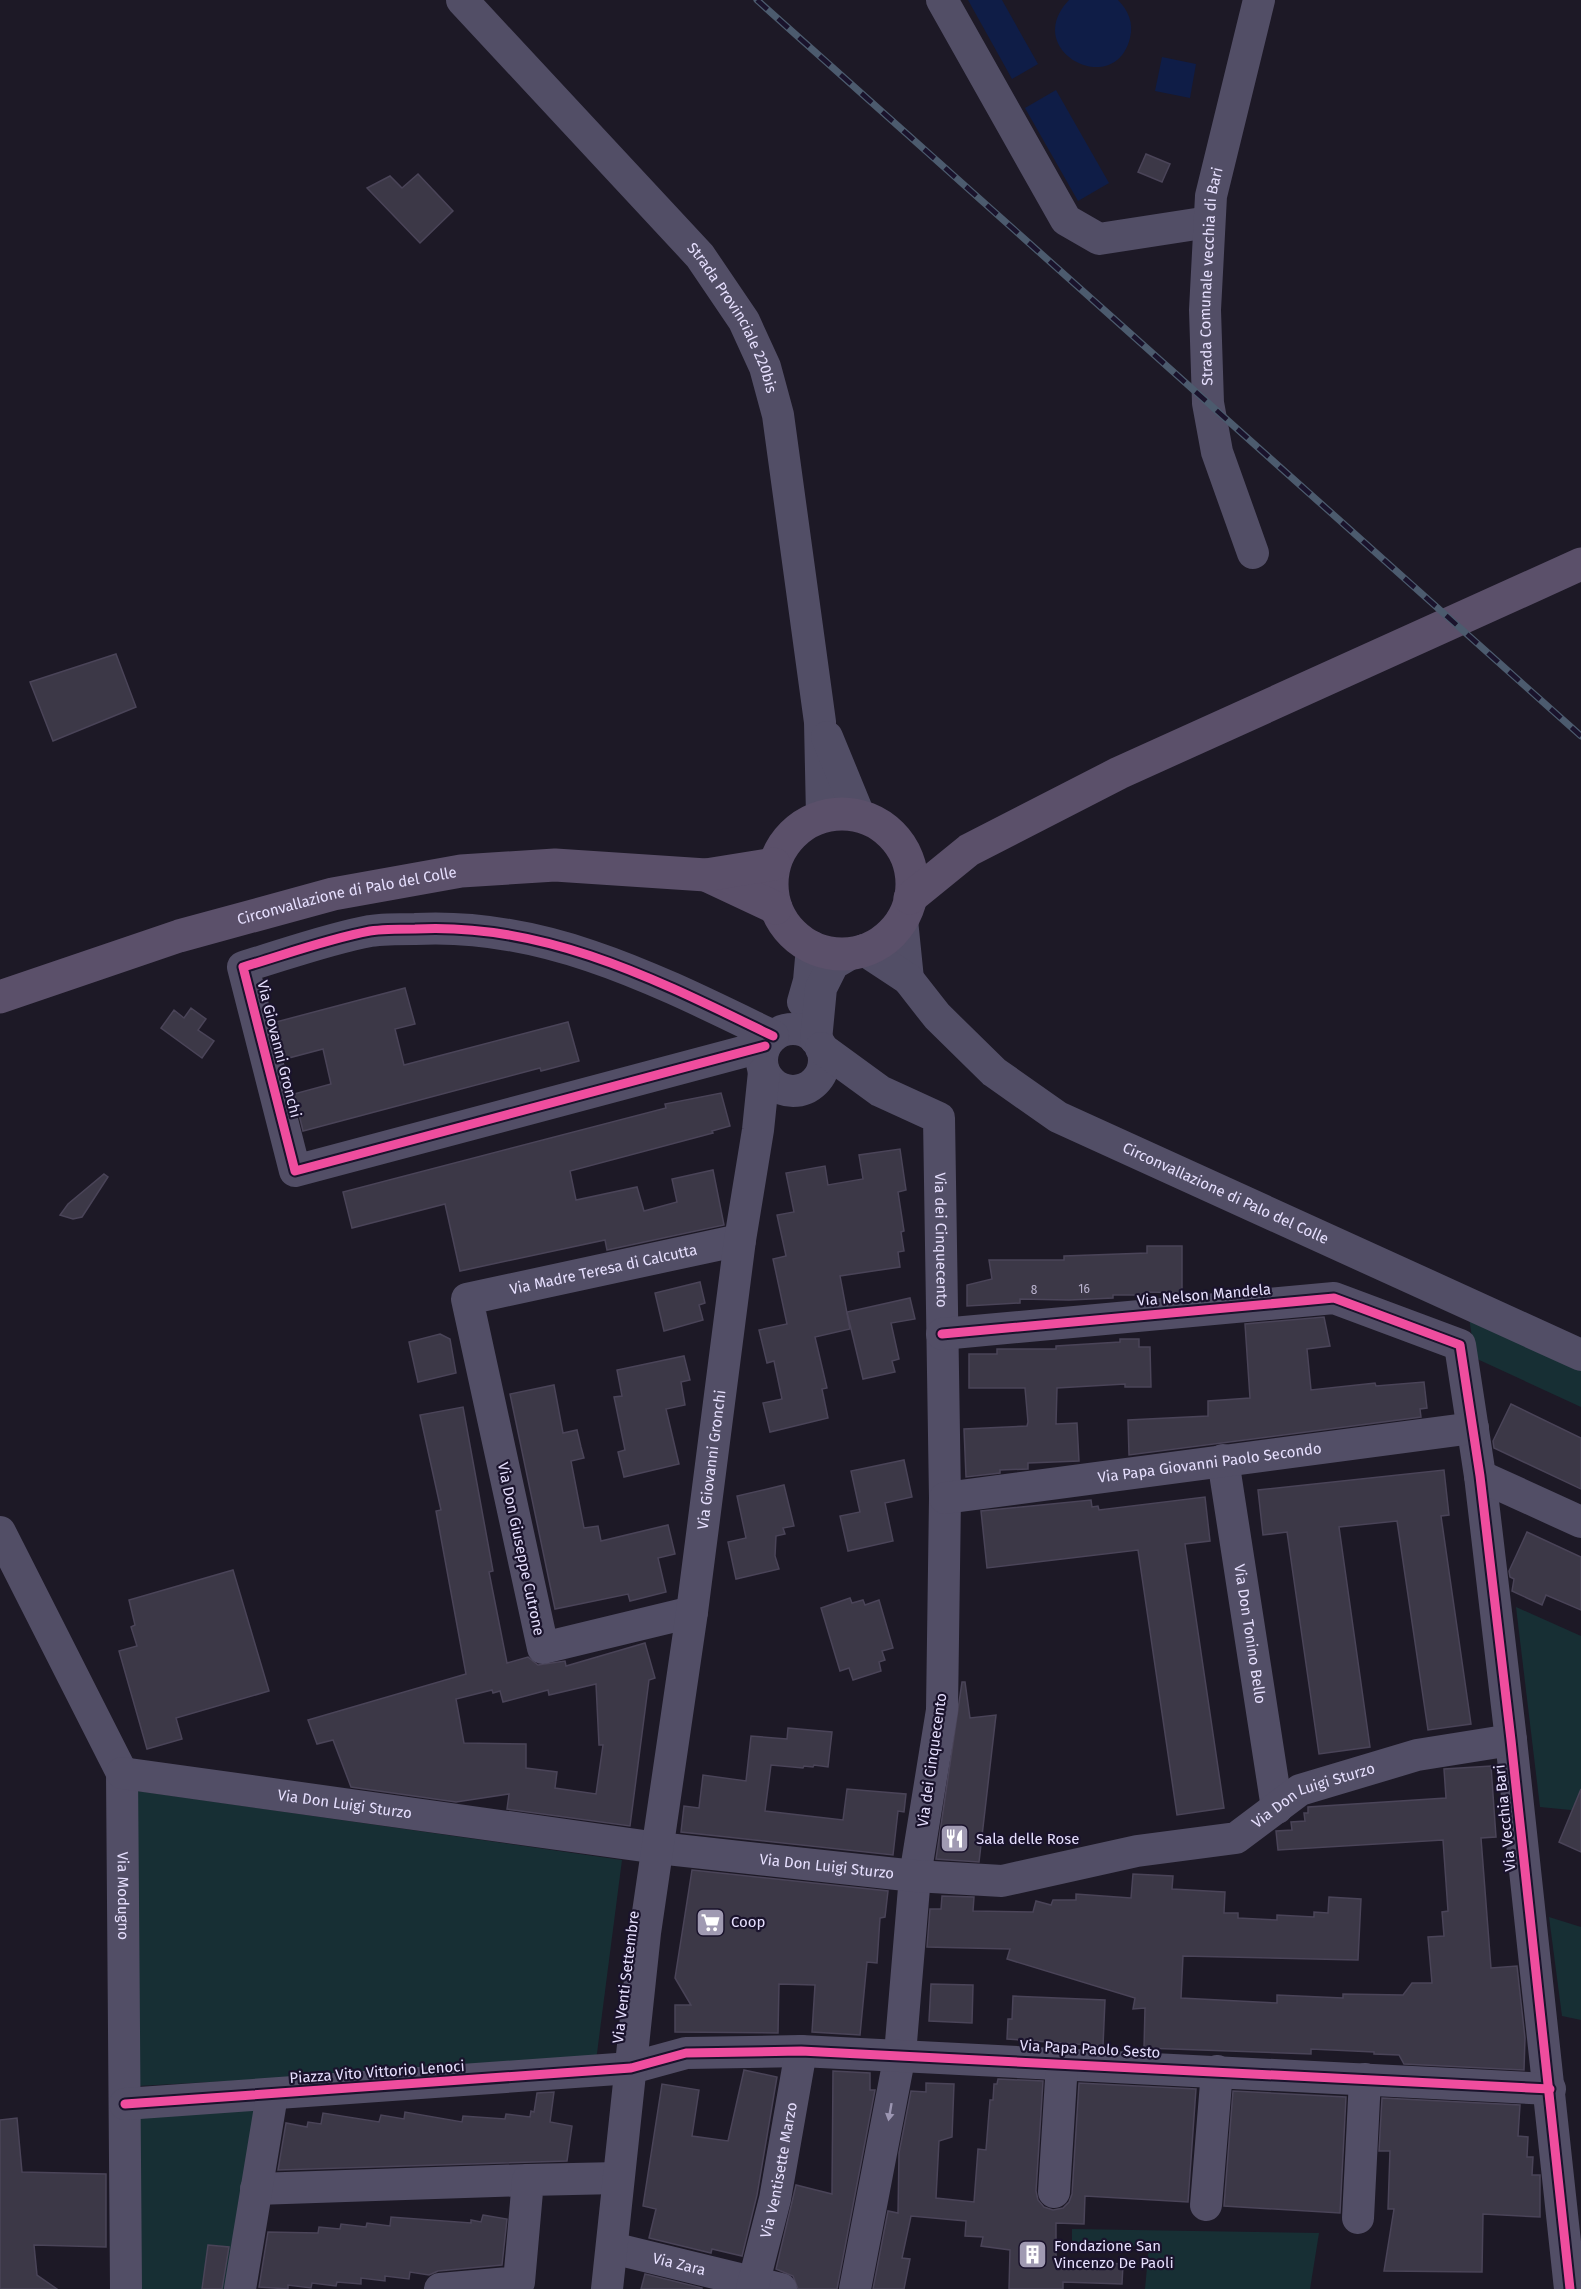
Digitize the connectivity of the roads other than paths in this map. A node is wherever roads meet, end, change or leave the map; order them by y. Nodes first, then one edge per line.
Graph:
1 (462, 0) edge
2 (942, 0) edge
3 (1259, 0) edge
4 (1209, 222) junction
5 (1253, 553) dead end
6 (1581, 564) edge
7 (820, 722) junction
8 (859, 815) junction
9 (822, 816) junction
10 (904, 850) junction
11 (969, 850) junction
12 (774, 864) junction
13 (706, 876) junction
14 (776, 908) junction
15 (906, 909) junction
16 (812, 947) junction
17 (857, 952) junction
18 (908, 979) junction
19 (0, 997) edge
20 (788, 1045) junction
21 (803, 1089) junction
22 (880, 1091) junction
23 (758, 1130) junction
24 (740, 1239) junction
25 (467, 1299) joint
26 (942, 1334) junction
27 (1460, 1344) joint
28 (1581, 1355) edge
29 (1473, 1428) junction
30 (1223, 1460) junction
31 (1480, 1476) junction
32 (945, 1498) junction
33 (1581, 1522) edge
34 (0, 1532) edge
35 (692, 1612) junction
36 (1511, 1740) junction
37 (122, 1773) junction
38 (1277, 1808) junction
39 (658, 1848) junction
40 (915, 1876) junction
41 (801, 2051) junction
42 (900, 2054) junction
43 (1062, 2063) junction
44 (631, 2068) junction
45 (1217, 2071) junction
46 (1365, 2079) junction
47 (1550, 2089) junction
48 (272, 2095) junction
49 (125, 2104) junction
50 (618, 2178) junction
51 (528, 2180) junction
52 (256, 2189) junction
53 (1054, 2192) dead end
54 (1206, 2205) dead end
55 (1359, 2218) dead end
56 (612, 2248) junction
57 (762, 2287) edge
58 (126, 2289) edge
59 (240, 2289) edge
60 (440, 2289) edge
61 (607, 2289) edge
62 (855, 2289) edge
63 (1570, 2289) edge

1 - 7 street, Strada Provinciale 220bis
2 - 4 street
3 - 4 street, Strada Comunale vecchia di Bari
4 - 5 street, Strada Comunale vecchia di Bari
6 - 11 main road
7 - 8 street
7 - 9 street
8 - 9 main road
8 - 10 main road
9 - 12 main road
10 - 11 main road
10 - 15 main road
11 - 15 main road
12 - 13 main road
12 - 14 main road
13 - 14 main road
13 - 19 main road, Circonvallazione di Palo del Colle
14 - 16 main road
15 - 17 main road
15 - 18 street
16 - 17 main road
16 - 20 street
17 - 18 street
17 - 20 street
18 - 28 street, Circonvallazione di Palo del Colle
20 - 20 street, Via Giovanni Gronchi
20 - 21 street, Via Giovanni Gronchi
20 - 21 street
20 - 22 street
20 - 23 street, Via Giovanni Gronchi
21 - 22 street
21 - 23 street
22 - 26 street, Via dei Cinquecento
23 - 24 street, Via Giovanni Gronchi
24 - 25 street, Via Madre Teresa di Calcutta
24 - 35 street, Via Giovanni Gronchi
25 - 35 street, Via Don Giuseppe Cutrone
26 - 27 street, Via Nelson Mandela
26 - 32 street, Via dei Cinquecento
27 - 29 street, Via Vecchia Bari
29 - 30 street, Via Papa Giovanni Paolo Secondo
29 - 31 street, Via Vecchia Bari
30 - 32 street, Via Papa Giovanni Paolo Secondo
30 - 38 street, Via Don Tonino Bello
31 - 33 street
31 - 36 street, Via Vecchia Bari
32 - 40 street, Via dei Cinquecento
34 - 37 street, Via Modugno
35 - 39 street, Via Giovanni Gronchi
36 - 38 street, Via Don Luigi Sturzo
36 - 47 street, Via Vecchia Bari
37 - 39 street, Via Don Luigi Sturzo
37 - 49 street, Via Modugno
38 - 40 street, Via Don Luigi Sturzo
39 - 40 street, Via Don Luigi Sturzo
39 - 44 street, Via Venti Settembre
40 - 42 street, Via dei Cinquecento
41 - 42 street, Via Papa Paolo Sesto
41 - 44 street, Via Papa Paolo Sesto
41 - 57 street, Via Ventisette Marzo
42 - 43 street, Via Papa Paolo Sesto
42 -> 62 street, Via dei Cinquecento
43 - 45 street, Via Papa Paolo Sesto
43 - 53 street
44 - 48 street, Piazza Vito Vittorio Lenoci
44 - 50 street, Via Venti Settembre
45 - 46 street, Via Papa Paolo Sesto
45 - 54 street
46 - 47 street, Via Papa Paolo Sesto
46 - 55 street
47 - 63 street, Via Vecchia Bari
48 - 49 street, Piazza Vito Vittorio Lenoci
48 - 52 street, Piazza Vito Vittorio Lenoci
49 - 58 street, Via Modugno
50 - 51 street
50 - 56 street, Via Venti Settembre
51 - 52 street
51 - 60 street
52 - 59 street, Piazza Vito Vittorio Lenoci
56 - 57 street, Via Zara
56 - 61 street, Via Venti Settembre

